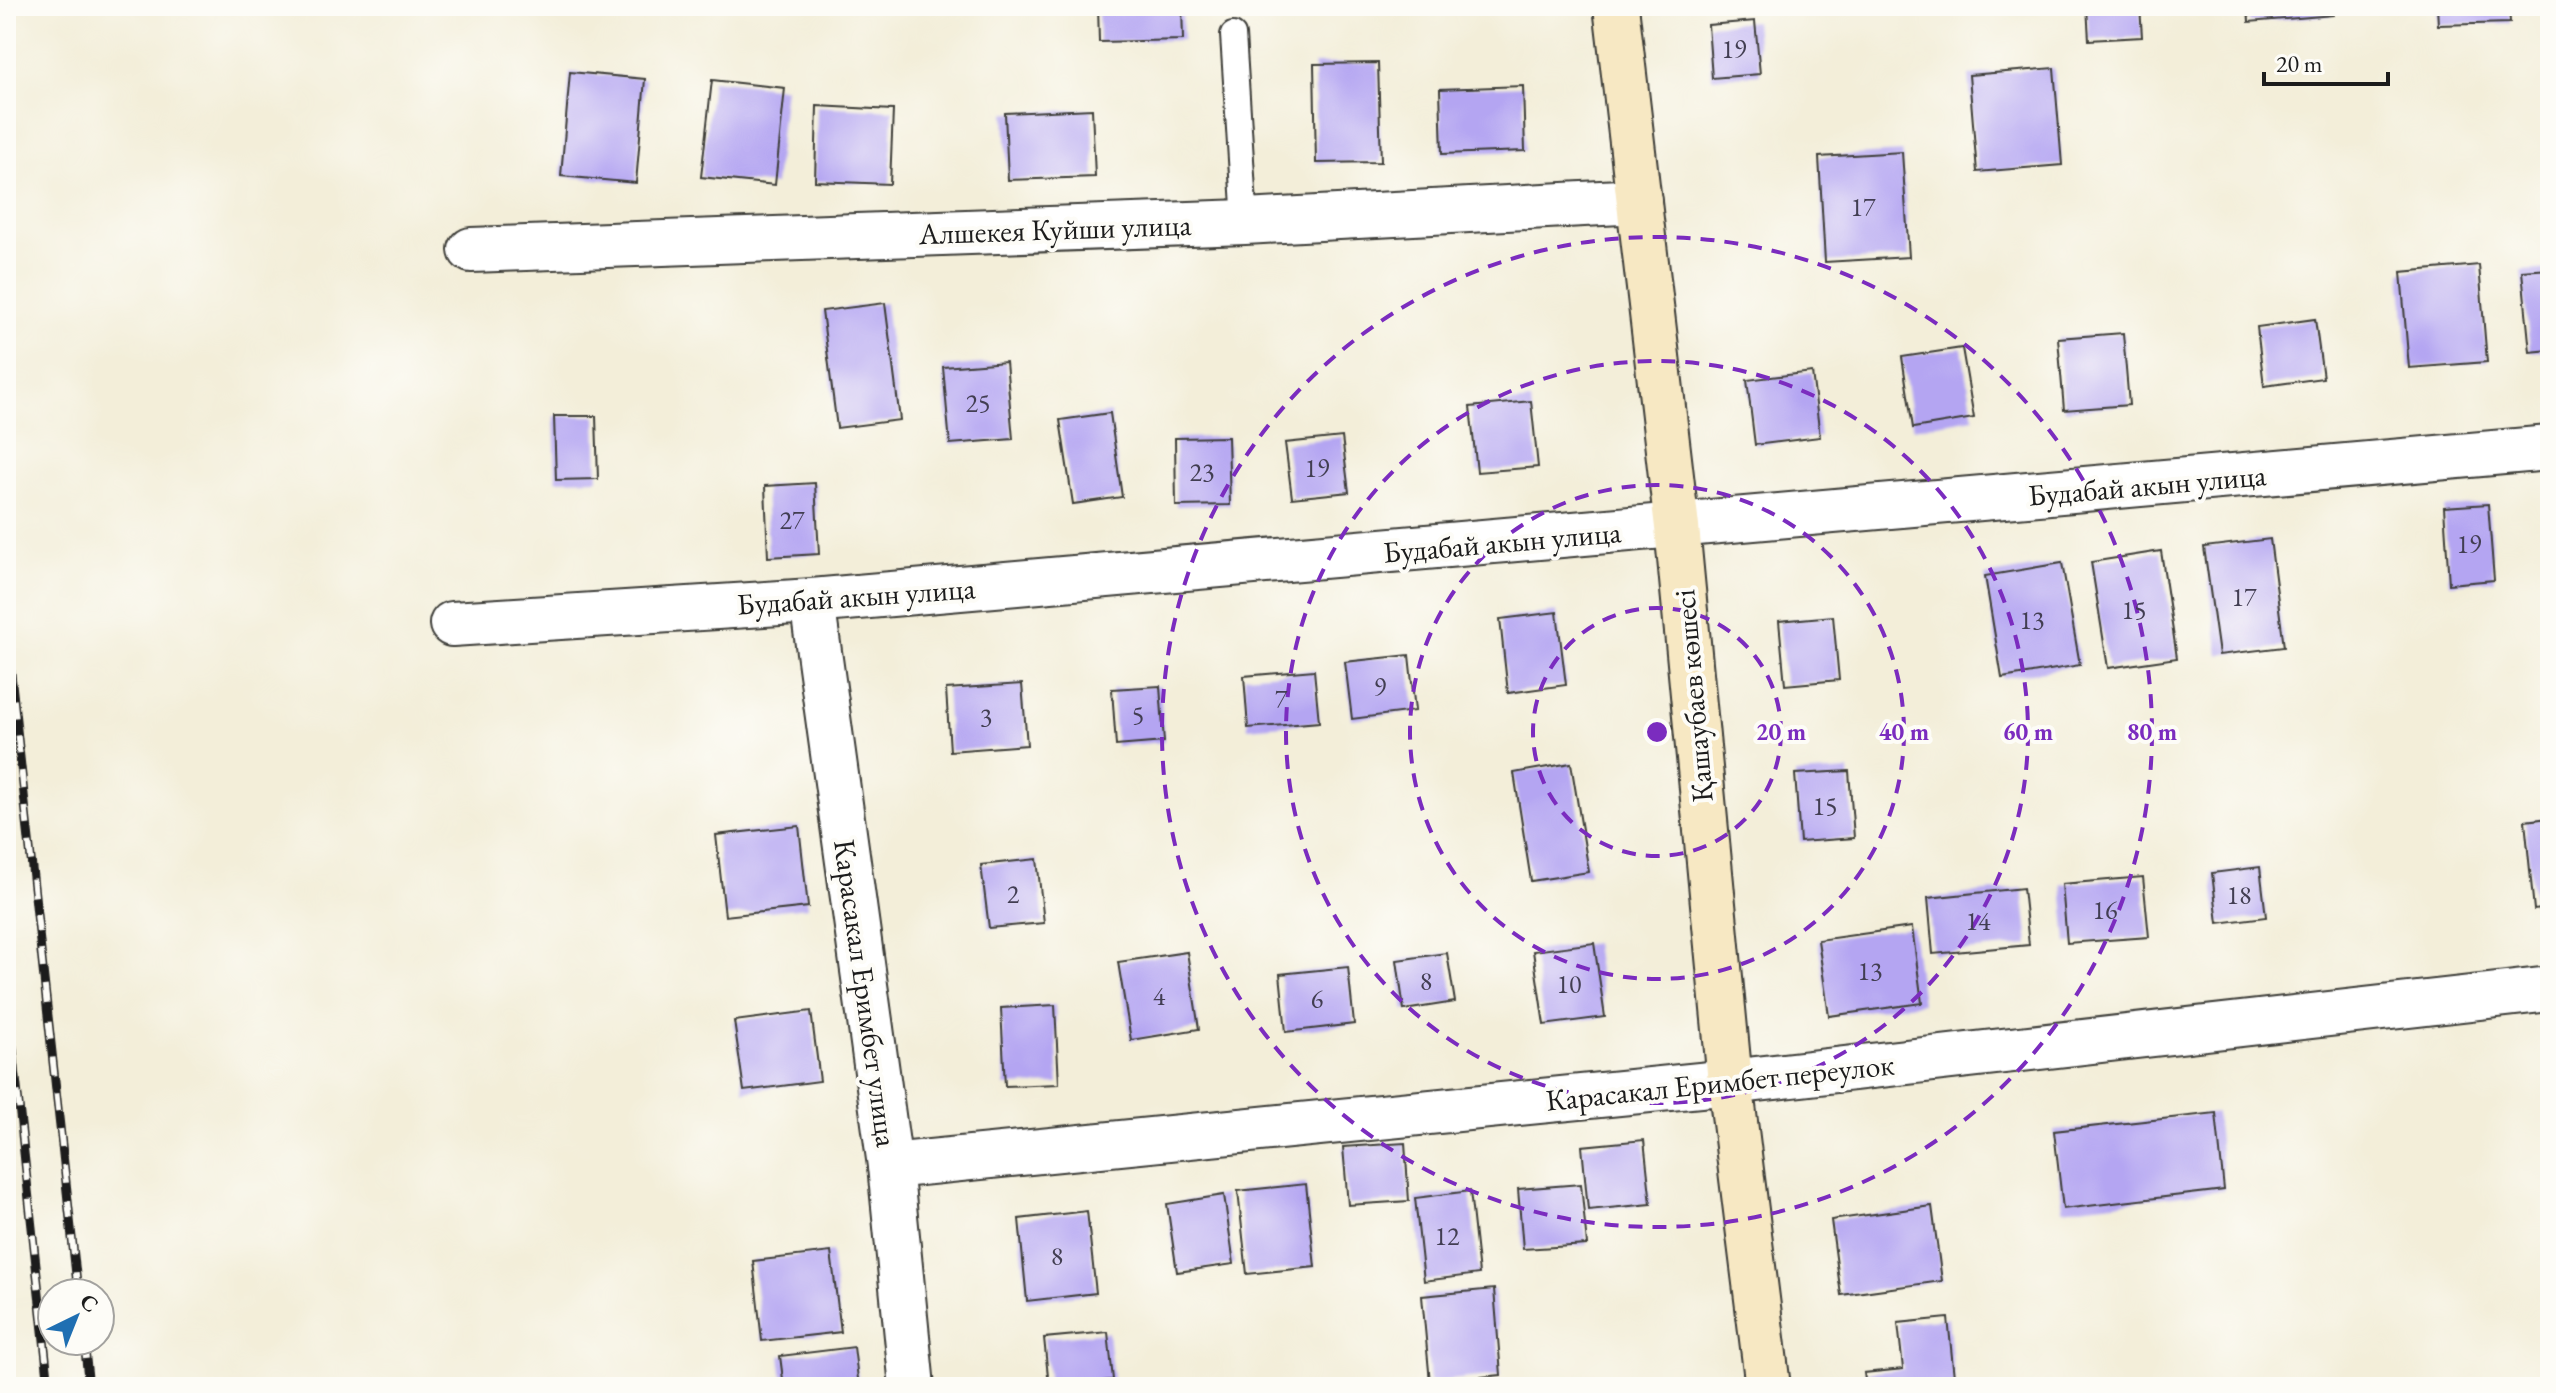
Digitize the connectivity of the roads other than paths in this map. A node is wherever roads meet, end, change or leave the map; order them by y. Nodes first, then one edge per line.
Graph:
1 (1616, 6) edge
2 (1233, 35) dead end
3 (1639, 201) junction
4 (1245, 222) junction
5 (471, 250) dead end
6 (2550, 448) edge
7 (1677, 527) junction
8 (812, 601) junction
9 (452, 624) dead end
10 (2550, 989) edge
11 (1730, 1082) junction
12 (890, 1166) junction
13 (912, 1387) edge
14 (1768, 1387) edge

1 - 3 street, Қашаубаев көшесі
2 - 4 lane
3 - 4 street, Алшекея Куйши улица
3 - 7 street, Қашаубаев көшесі
4 - 5 street, Алшекея Куйши улица
6 - 7 street, Будабай акын улица
7 - 8 street, Будабай акын улица
7 - 11 street, Қашаубаев көшесі
8 - 9 street, Будабай акын улица
8 - 12 street, Карасакал Еримбет улица
10 - 11 street, Карасакал Еримбет переулок
11 - 12 street, Карасакал Еримбет переулок
11 - 14 street, Қашаубаев көшесі
12 - 13 street, Карасакал Еримбет улица

